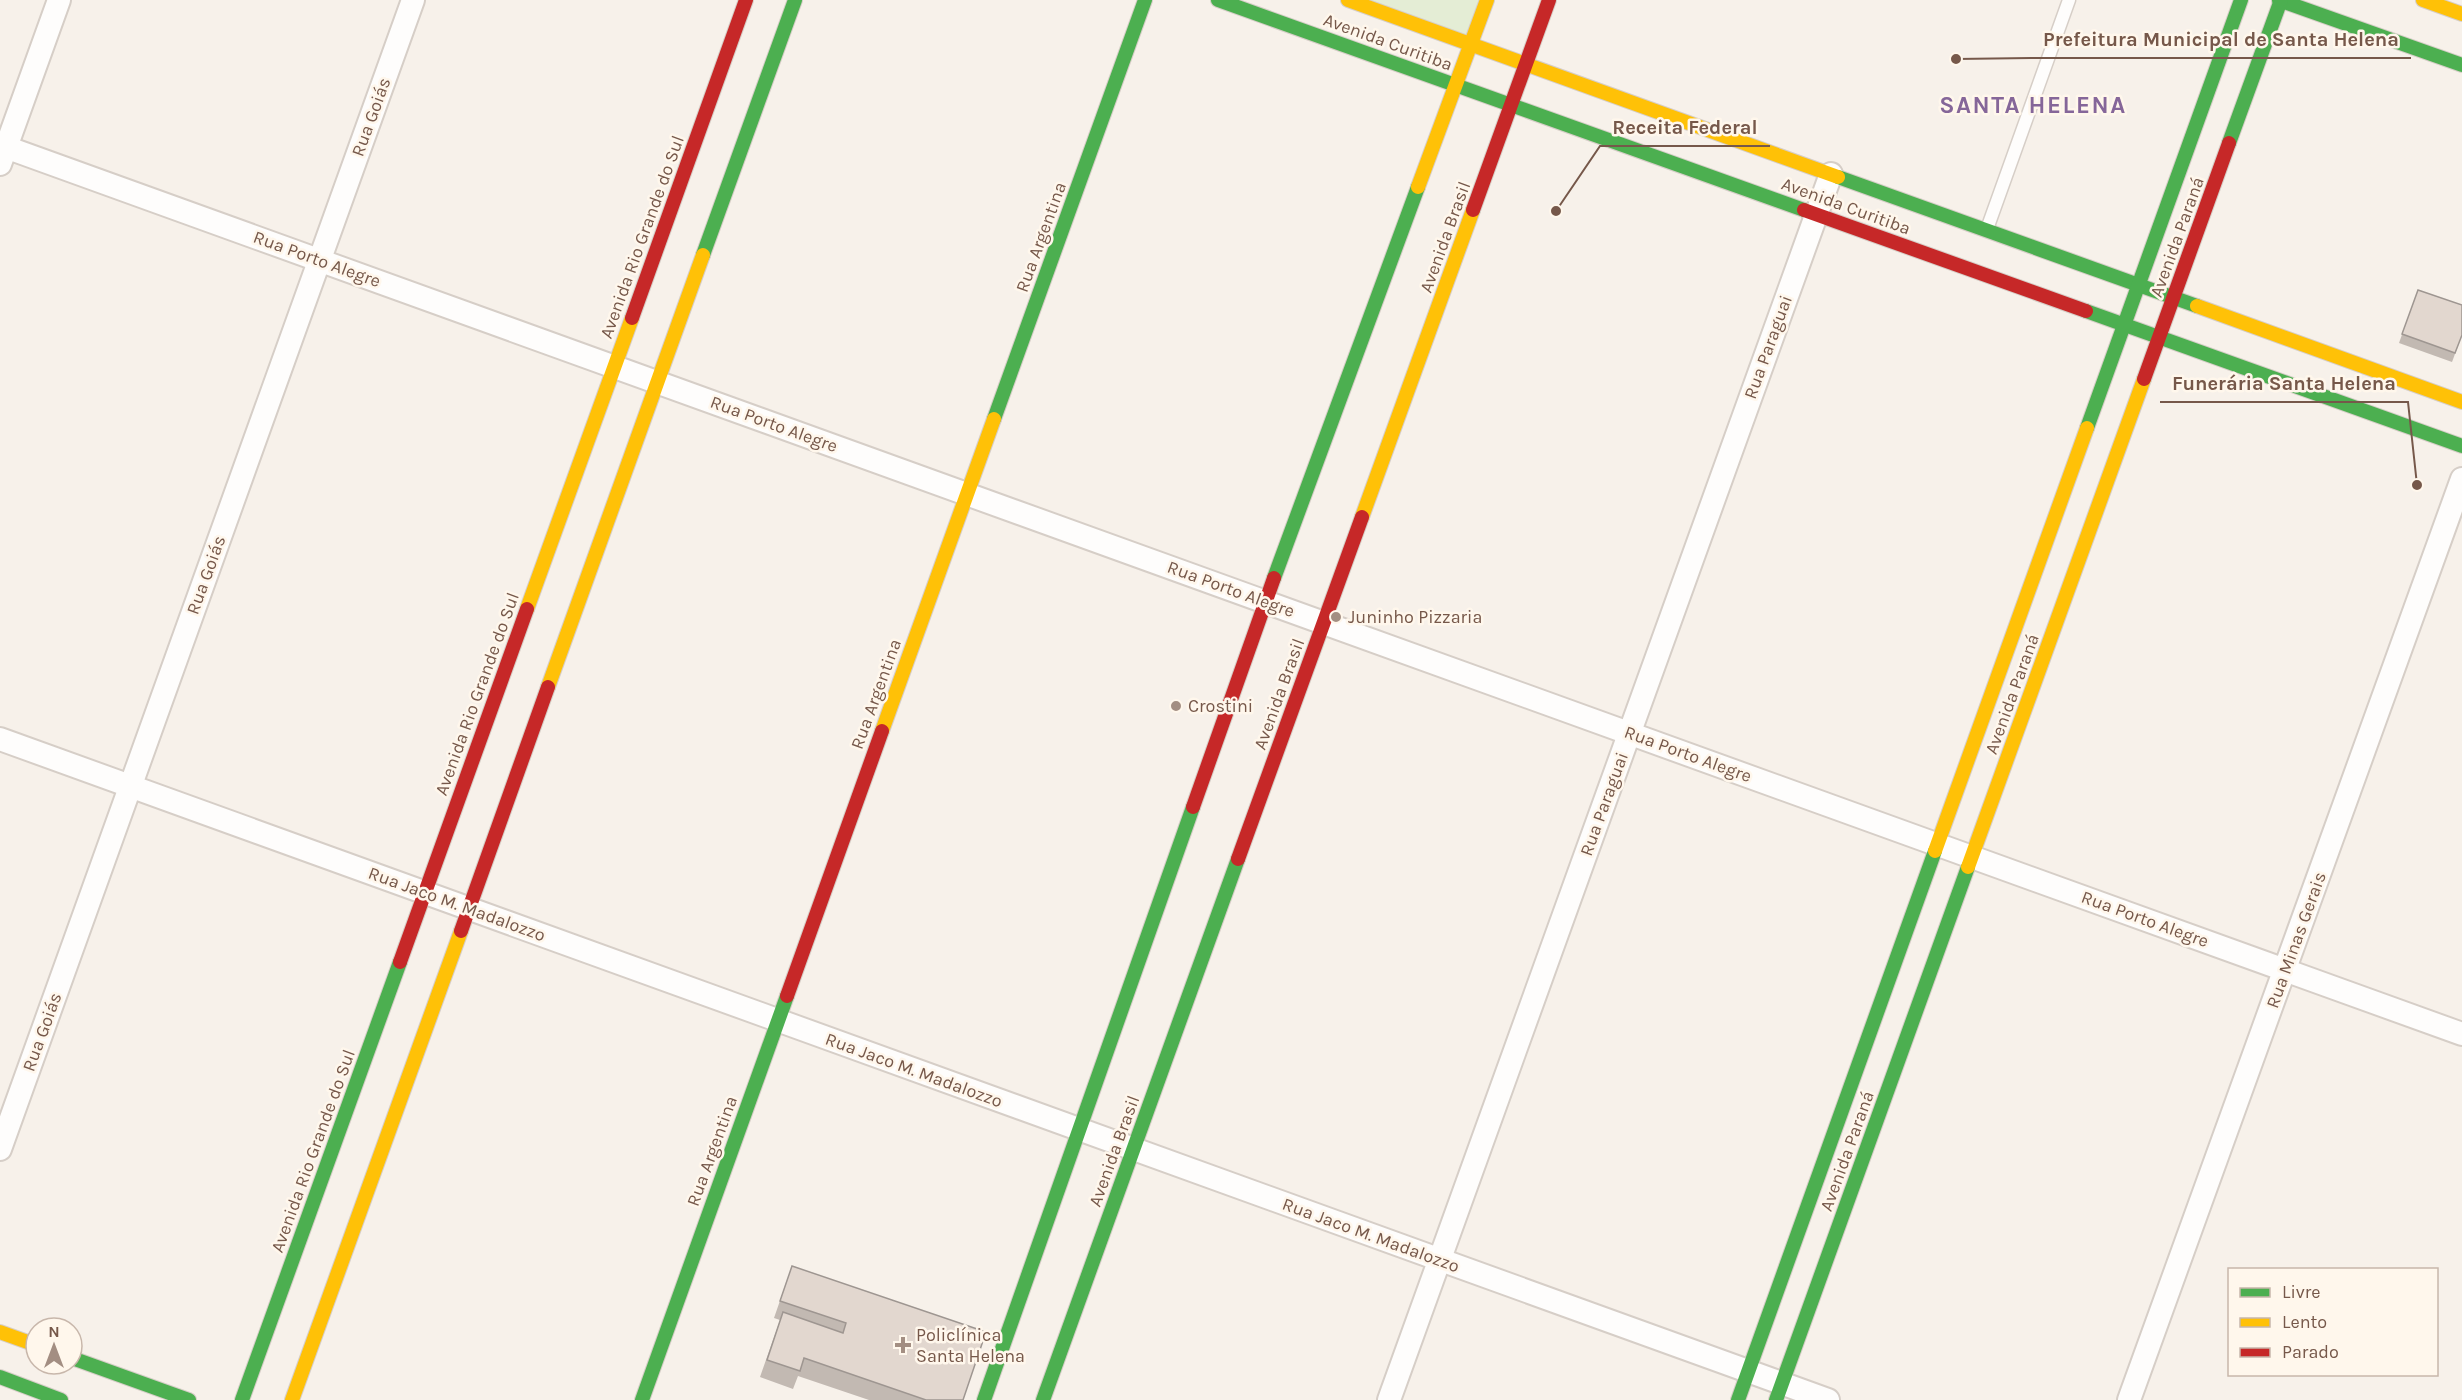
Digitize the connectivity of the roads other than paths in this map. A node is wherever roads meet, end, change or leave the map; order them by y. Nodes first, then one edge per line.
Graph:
1 (59, 0) edge
2 (412, 0) edge
3 (746, 0) edge
4 (795, 0) edge
5 (1145, 0) edge
6 (1218, 0) edge
7 (1348, 0) edge
8 (1486, 0) edge
9 (1549, 0) edge
10 (2069, 0) edge
11 (2241, 0) edge
12 (2281, 0) edge
13 (2423, 0) edge
14 (2462, 14) edge
15 (1470, 44) junction
16 (1526, 64) junction
17 (2462, 65) edge
18 (1455, 85) junction
19 (1511, 105) junction
20 (2205, 127) junction
21 (2232, 136) junction
22 (2, 152) edge
23 (1830, 174) junction
24 (1816, 214) junction
25 (1986, 230) junction
26 (319, 260) junction
27 (2139, 285) junction
28 (2174, 298) junction
29 (2124, 325) junction
30 (2159, 338) junction
31 (614, 366) junction
32 (658, 382) junction
33 (2462, 402) edge
34 (2462, 446) edge
35 (2462, 479) edge
36 (967, 494) junction
37 (2064, 519) junction
38 (2091, 529) junction
39 (1266, 602) junction
40 (1324, 623) junction
41 (1629, 733) junction
42 (0, 739) edge
43 (130, 786) junction
44 (1938, 844) junction
45 (1972, 857) junction
46 (425, 893) junction
47 (469, 909) junction
48 (2285, 970) junction
49 (778, 1021) junction
50 (2462, 1034) edge
51 (1080, 1130) junction
52 (0, 1149) edge
53 (1134, 1149) junction
54 (1440, 1260) junction
55 (0, 1332) edge
56 (24, 1341) edge
57 (84, 1362) edge
58 (1748, 1371) junction
59 (0, 1377) edge
60 (1779, 1392) edge
61 (61, 1400) edge
62 (189, 1400) edge
63 (242, 1400) edge
64 (292, 1400) edge
65 (642, 1400) edge
66 (984, 1400) edge
67 (1043, 1400) edge
68 (1389, 1400) edge
69 (1738, 1400) edge
70 (1828, 1400) edge
71 (2129, 1400) edge

1 - 22 street
2 - 26 street, Rua Goiás
3 - 31 street, Avenida Rio Grande do Sul
4 - 32 street
5 - 36 street, Rua Argentina
6 - 18 street, Avenida Curitiba
7 - 15 street, Avenida Curitiba
8 - 15 street
9 - 16 street, Avenida Brasil
10 - 25 lane
11 - 20 street, Avenida Paraná
12 - 17 street
12 - 21 street, Avenida Paraná
13 - 14 street
15 - 16 street, Avenida Curitiba
15 - 18 street
16 - 19 street, Avenida Brasil
16 - 23 street, Avenida Curitiba
18 - 19 street, Avenida Curitiba
18 - 39 street
19 - 24 street, Avenida Curitiba
19 - 40 street, Avenida Brasil
20 - 21 street
20 - 27 street, Avenida Paraná
21 - 28 street, Avenida Paraná
22 - 26 street, Rua Porto Alegre
23 - 24 street, Rua Paraguai
23 - 25 street, Avenida Curitiba
24 - 29 street, Avenida Curitiba
24 - 41 street, Rua Paraguai
25 - 27 street, Avenida Curitiba
26 - 31 street, Rua Porto Alegre
26 - 43 street, Rua Goiás
27 - 28 street, Avenida Curitiba
27 - 29 street, Avenida Paraná
28 - 30 street, Avenida Paraná
28 - 33 street, Avenida Curitiba
29 - 30 street, Avenida Curitiba
29 - 37 street, Avenida Paraná
30 - 34 street, Avenida Curitiba
30 - 38 street, Avenida Paraná
31 - 32 street, Rua Porto Alegre
31 - 46 street, Avenida Rio Grande do Sul
32 - 36 street, Rua Porto Alegre
32 - 47 street
35 - 48 street, Rua Minas Gerais
36 - 39 street, Rua Porto Alegre
36 - 49 street, Rua Argentina
37 - 38 street
37 - 44 street, Avenida Paraná
38 - 45 street, Avenida Paraná
39 - 40 street, Rua Porto Alegre
39 - 51 street
40 - 41 street, Rua Porto Alegre
40 - 53 street, Avenida Brasil
41 - 44 street, Rua Porto Alegre
41 - 54 street, Rua Paraguai
42 - 43 street, Rua Jaco M. Madalozzo
43 - 46 street, Rua Jaco M. Madalozzo
43 - 52 street, Rua Goiás
44 - 45 street, Rua Porto Alegre
44 - 58 street, Avenida Paraná
45 - 48 street, Rua Porto Alegre
45 - 60 street, Avenida Paraná
46 - 47 street, Rua Jaco M. Madalozzo
46 - 63 street, Avenida Rio Grande do Sul
47 - 49 street, Rua Jaco M. Madalozzo
47 - 64 street
48 - 50 street, Rua Porto Alegre
48 - 71 street, Rua Minas Gerais
49 - 51 street, Rua Jaco M. Madalozzo
49 - 65 street, Rua Argentina
51 - 53 street, Rua Jaco M. Madalozzo
51 - 66 street
53 - 54 street, Rua Jaco M. Madalozzo
53 - 67 street, Avenida Brasil
54 - 58 street, Rua Jaco M. Madalozzo
54 - 68 street, Rua Paraguai
55 - 56 street
57 - 62 street
58 - 60 street, Rua Jaco M. Madalozzo
58 - 69 street, Avenida Paraná
59 - 61 street
60 - 70 street, Rua Jaco M. Madalozzo

